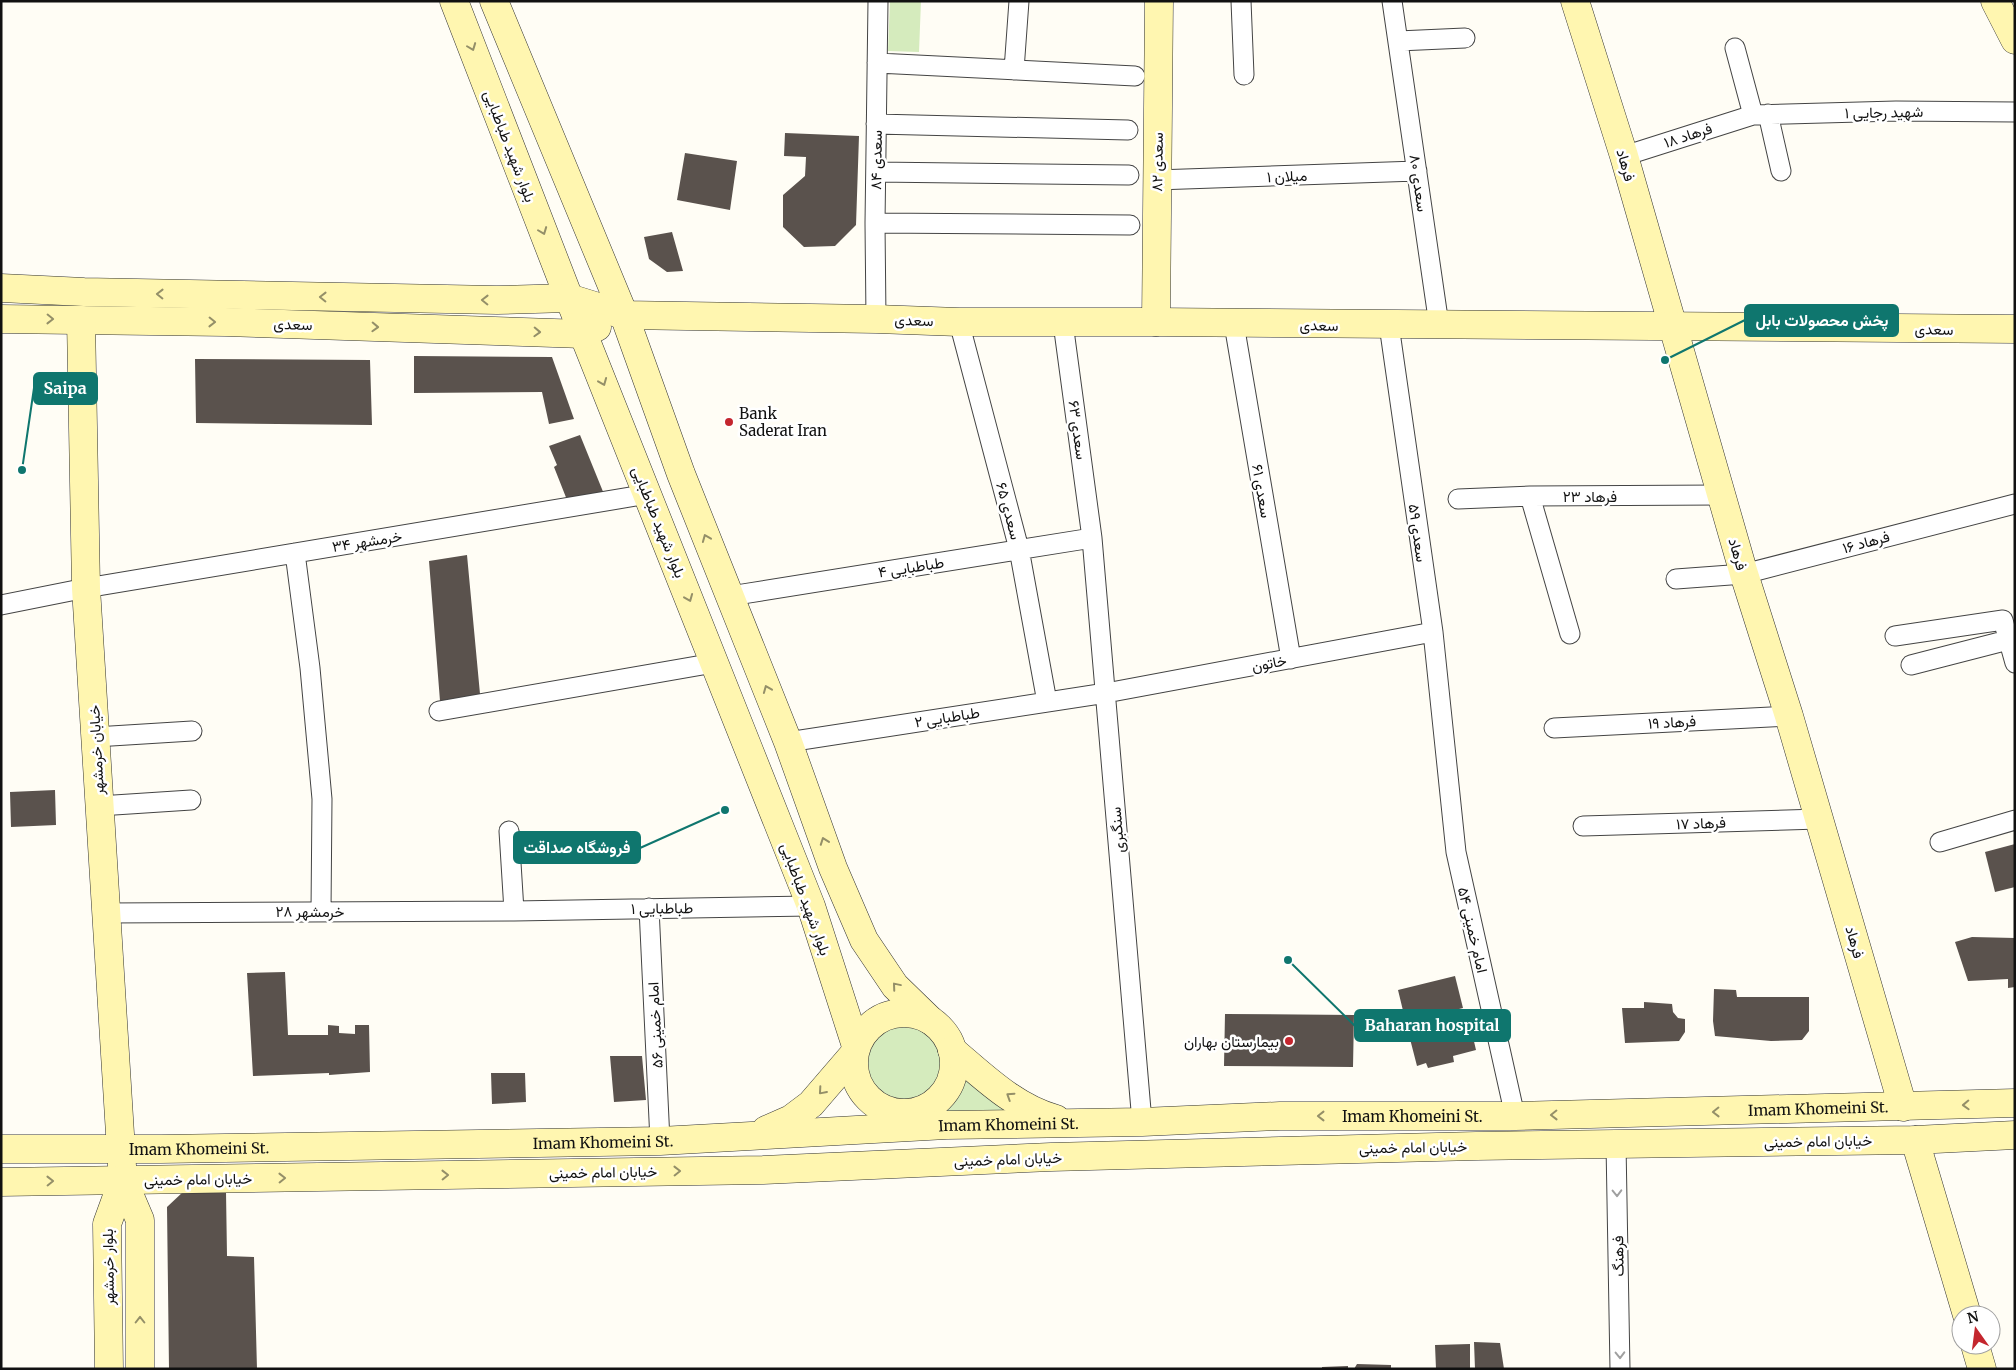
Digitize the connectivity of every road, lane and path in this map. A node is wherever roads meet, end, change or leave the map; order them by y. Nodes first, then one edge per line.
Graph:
1 (454, 1) edge
2 (494, 1) edge
3 (878, 1) edge
4 (1020, 1) edge
5 (1159, 1) edge
6 (1241, 1) edge
7 (1392, 1) edge
8 (1575, 1) edge
9 (1994, 1) edge
10 (1465, 38) dead end
11 (2015, 40) edge
12 (1398, 41) junction
13 (1735, 48) dead end
14 (877, 63) junction
15 (1014, 70) junction
16 (1244, 75) dead end
17 (1135, 76) dead end
18 (2015, 112) edge
19 (1761, 114) junction
20 (876, 124) junction
21 (1128, 130) dead end
22 (1624, 156) junction
23 (1417, 171) junction
24 (1781, 171) dead end
25 (876, 172) junction
26 (1129, 175) dead end
27 (1156, 180) junction
28 (875, 223) junction
29 (1130, 225) dead end
30 (1, 288) edge
31 (569, 298) junction
32 (624, 315) junction
33 (1, 319) edge
34 (876, 319) junction
35 (82, 320) junction
36 (959, 322) junction
37 (1156, 322) junction
38 (1063, 323) junction
39 (1234, 324) junction
40 (1389, 325) junction
41 (1438, 325) junction
42 (1672, 326) junction
43 (2015, 329) edge
44 (584, 334) junction
45 (648, 494) junction
46 (1721, 495) junction
47 (1530, 496) junction
48 (1458, 499) dead end
49 (2015, 504) edge
50 (1092, 538) junction
51 (1019, 550) junction
52 (295, 553) junction
53 (1744, 574) junction
54 (1676, 579) dead end
55 (86, 588) junction
56 (730, 596) junction
57 (1, 605) edge
58 (1433, 632) junction
59 (1570, 634) dead end
60 (1895, 636) dead end
61 (2008, 640) junction
62 (1291, 659) junction
63 (714, 663) junction
64 (2015, 663) edge
65 (1911, 665) dead end
66 (1106, 693) junction
67 (1048, 702) junction
68 (439, 711) dead end
69 (1789, 716) junction
70 (1554, 728) dead end
71 (192, 731) dead end
72 (95, 737) junction
73 (788, 742) junction
74 (1444, 742) joint
75 (191, 800) dead end
76 (99, 806) junction
77 (1819, 819) junction
78 (2015, 820) edge
79 (1583, 826) dead end
80 (509, 831) dead end
81 (1940, 842) dead end
82 (811, 906) junction
83 (649, 908) junction
84 (321, 911) junction
85 (514, 911) junction
86 (106, 913) junction
87 (930, 1020) junction
88 (855, 1050) junction
89 (952, 1050) junction
90 (2015, 1103) edge
91 (1903, 1107) junction
92 (1515, 1116) junction
93 (900, 1117) junction
94 (1142, 1122) junction
95 (1069, 1123) junction
96 (946, 1125) junction
97 (754, 1135) junction
98 (2015, 1136) edge
99 (1915, 1140) junction
100 (660, 1141) junction
101 (1616, 1144) junction
102 (120, 1148) junction
103 (1, 1149) edge
104 (1051, 1157) junction
105 (851, 1166) junction
106 (123, 1180) junction
107 (1, 1182) edge
108 (1963, 1305) edge
109 (1978, 1355) edge
110 (109, 1369) edge
111 (140, 1369) edge
112 (1620, 1369) edge
113 (1982, 1369) edge

1 -> 31 main road, بلوار شهید طباطبایی
2 - 32 main road
3 - 14 street, سعدی ۸۴
4 - 15 street
5 - 27 main road, سعدی ۸۲
6 - 16 street
7 - 12 street, سعدی ۸۰
8 - 22 main road, فرهاد
9 - 11 main road
10 - 12 street
12 - 23 street, سعدی ۸۰
13 - 19 street
14 - 15 street
14 - 20 street, سعدی ۸۴
15 - 17 street
18 - 19 street, شهید رجایی ۱
19 - 22 street, فرهاد ۱۸
19 - 24 street
20 - 21 street
20 - 25 street, سعدی ۸۴
22 - 42 main road, فرهاد
23 - 27 street, میلان ۱
23 - 41 street, سعدی ۸۰
25 - 26 street
25 - 28 street, سعدی ۸۴
27 - 37 main road, سعدی ۸۲
28 - 29 street
28 - 34 street, سعدی ۸۴
31 -> 30 main road, سعدی
31 - 32 main road, سعدی
31 - 44 main road, بلوار شهید طباطبایی
32 - 34 main road, سعدی
32 - 44 main road
56 -> 32 main road
33 -> 35 main road, سعدی
34 - 36 main road, سعدی
35 -> 44 main road, سعدی
35 - 55 main road, خیابان خرمشهر
36 - 38 main road, سعدی
36 - 51 street, سعدی ۶۵
37 - 38 main road, سعدی
37 - 39 main road, سعدی
38 - 50 street, سعدی ۶۳
39 - 40 main road, سعدی
39 - 62 street, سعدی ۶۱
40 - 41 main road, سعدی
40 - 58 street, سعدی ۵۹
41 - 42 main road, سعدی
42 - 43 main road, سعدی
42 - 46 main road, فرهاد
44 -> 45 main road, بلوار شهید طباطبایی
45 - 52 street, خرمشهر ۳۴
45 -> 63 main road, بلوار شهید طباطبایی
46 - 47 street, فرهاد ۲۳
46 - 53 main road, فرهاد
47 - 48 street, فرهاد ۲۳
47 - 59 street
49 - 53 street, فرهاد ۱۶
50 - 51 street, طباطبایی ۴
50 - 66 street, سنگبری
51 - 56 street, طباطبایی ۴
51 - 67 street, سعدی ۶۵
52 - 55 street, خرمشهر ۳۴
52 - 84 street
53 - 54 street, فرهاد ۱۶
53 - 69 main road, فرهاد
55 - 57 street, خرمشهر ۳۴
55 - 72 main road, خیابان خرمشهر
73 -> 56 main road
58 - 62 street, خاتون
58 - 74 street, سعدی ۵۹
60 - 61 street
61 - 64 street
61 - 65 street
62 - 66 street, خاتون
63 - 68 street
63 - 82 main road, بلوار شهید طباطبایی
66 - 67 street, طباطبایی ۲
66 - 94 street, سنگبری
67 - 73 street, طباطبایی ۲
69 - 70 street, فرهاد ۱۹
69 - 77 main road, فرهاد
71 - 72 street
72 - 76 main road, خیابان خرمشهر
87 -> 73 main road
74 - 92 street, امام خمینی ۵۴
75 - 76 street
76 - 86 main road, خیابان خرمشهر
77 - 79 street, فرهاد ۱۷
77 - 91 main road, فرهاد
78 - 81 street
80 - 85 street
82 - 83 street, طباطبایی ۱
82 - 88 main road, بلوار شهید طباطبایی
83 - 85 street, طباطبایی ۱
83 - 100 street, امام خمینی ۵۶
84 - 85 street, خرمشهر ۲۸
84 - 86 street, خرمشهر ۲۸
86 - 102 main road, خیابان خرمشهر
87 - 88 main road
87 - 89 main road
88 - 93 main road
88 -> 97 main road
89 - 93 main road
95 -> 89 main road
90 -> 91 main road, Imam Khomeini St.
91 -> 92 main road, Imam Khomeini St.
92 -> 94 main road, Imam Khomeini St.
93 - 96 main road
93 - 96 main road, Imam Khomeini St.
93 - 97 main road, Imam Khomeini St.
93 - 105 main road
94 - 95 main road, Imam Khomeini St.
95 - 96 main road, Imam Khomeini St.
96 - 104 main road
97 - 100 main road, Imam Khomeini St.
98 - 99 main road, خیابان امام خمینی
99 - 101 main road, خیابان امام خمینی
99 - 108 main road
100 - 102 main road, Imam Khomeini St.
101 - 104 main road, خیابان امام خمینی
101 -> 112 street, فرهنگ
102 - 103 main road, Imam Khomeini St.
102 - 106 main road, خیابان خرمشهر
104 - 105 main road, خیابان امام خمینی
106 -> 105 main road, خیابان امام خمینی
107 -> 106 main road, خیابان امام خمینی
106 - 110 main road, بلوار خرمشهر
111 -> 106 main road, بلوار خرمشهر
109 - 113 main road

